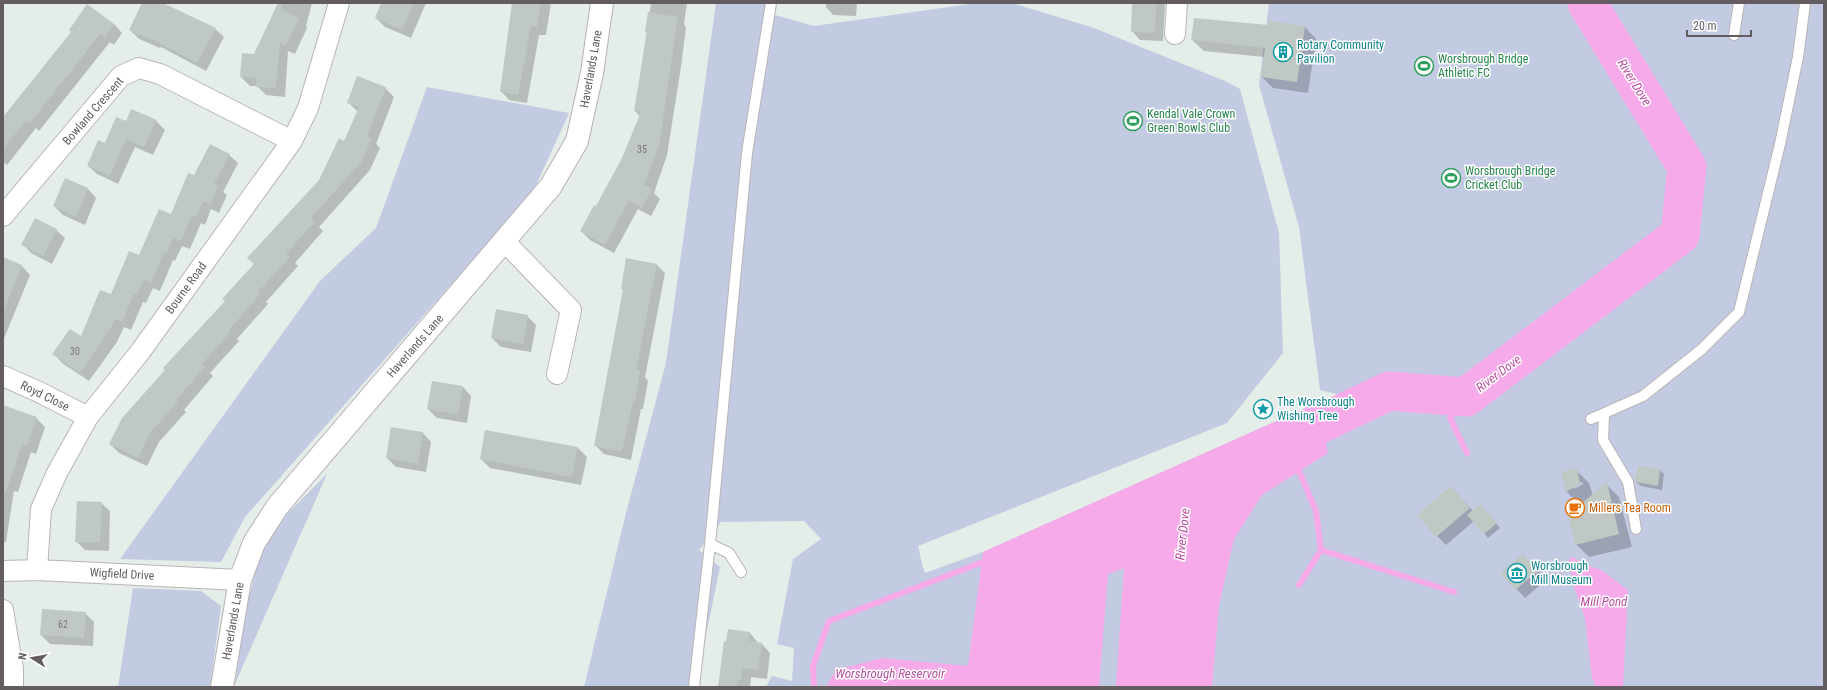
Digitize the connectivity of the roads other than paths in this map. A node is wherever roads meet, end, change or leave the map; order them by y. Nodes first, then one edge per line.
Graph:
1 (339, 3) edge
2 (602, 3) edge
3 (771, 3) edge
4 (1177, 3) edge
5 (1739, 3) edge
6 (1805, 3) edge
7 (1175, 34) dead end
8 (1734, 35) dead end
9 (292, 141) junction
10 (3, 216) edge
11 (505, 242) junction
12 (556, 374) dead end
13 (3, 376) edge
14 (1604, 414) junction
15 (88, 417) junction
16 (1591, 419) dead end
17 (1636, 530) dead end
18 (710, 544) junction
19 (37, 570) junction
20 (3, 571) edge
21 (741, 572) dead end
22 (240, 580) junction
23 (3, 610) edge
24 (13, 687) edge
25 (222, 687) edge
26 (694, 687) edge

1 - 9 street, Bourne Road
2 - 11 street, Haverlands Lane
3 - 18 lane
4 - 7 street
5 - 8 lane
6 - 14 lane
9 - 10 street, Bowland Crescent
9 - 15 street, Bourne Road
11 - 12 street
11 - 22 street, Haverlands Lane
13 - 15 street, Royd Close
14 - 16 lane
14 - 17 lane
15 - 19 street, Bourne Road
18 - 21 lane
18 - 26 lane
19 - 20 street, Wigfield Drive
19 - 22 street, Wigfield Drive
22 - 25 street, Haverlands Lane
23 - 24 street

